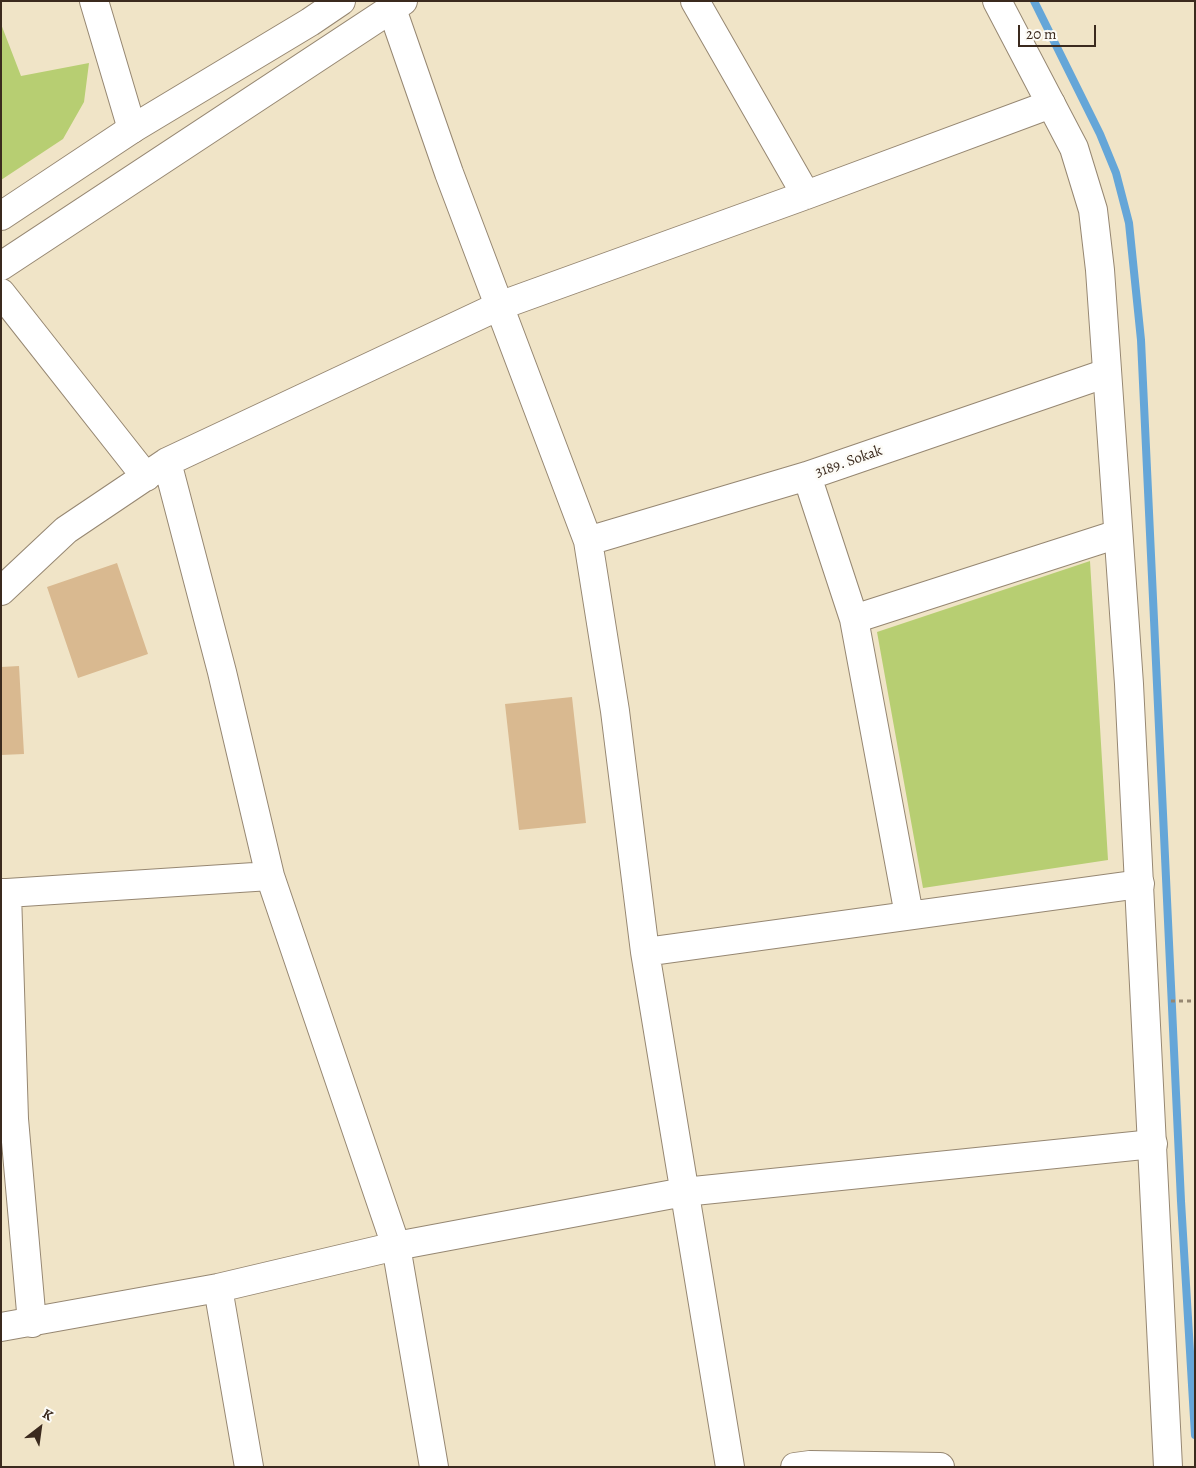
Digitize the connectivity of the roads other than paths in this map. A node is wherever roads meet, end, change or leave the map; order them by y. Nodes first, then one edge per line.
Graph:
1 (94, 1) edge
2 (341, 1) edge
3 (695, 1) edge
4 (997, 1) edge
5 (398, 5) edge
6 (1051, 104) junction
7 (132, 129) junction
8 (806, 195) junction
9 (1, 216) edge
10 (1, 266) edge
11 (1, 293) edge
12 (499, 306) junction
13 (1107, 373) junction
14 (156, 469) junction
15 (807, 476) junction
16 (1118, 534) junction
17 (588, 541) junction
18 (1, 591) edge
19 (854, 619) junction
20 (270, 876) junction
21 (1140, 884) junction
22 (4, 893) edge
23 (909, 915) junction
24 (645, 952) junction
25 (1153, 1144) junction
26 (684, 1192) junction
27 (396, 1246) junction
28 (218, 1288) junction
29 (32, 1323) junction
30 (1, 1327) edge
31 (248, 1467) edge
32 (434, 1467) edge
33 (730, 1467) edge
34 (795, 1467) edge
35 (940, 1467) edge
36 (1168, 1467) edge

1 - 7 street
2 - 7 street
3 - 8 street
4 - 6 street
5 - 10 street
5 - 12 street
6 - 8 street
6 - 13 street
7 - 9 street
8 - 12 street
11 - 14 street
12 - 14 street
12 - 17 street
13 - 15 street, 3189. Sokak
13 - 16 street
14 - 18 street
14 - 20 street
15 - 17 street, 3189. Sokak
15 - 19 street
16 - 19 street
16 - 21 street
17 - 24 street
19 - 23 street
20 - 22 street
20 - 27 street
21 - 23 street
21 - 25 street
22 - 29 street
23 - 24 street
24 - 26 street
25 - 26 street
25 - 36 street
26 - 27 street
26 - 33 street
27 - 28 street
27 - 32 street
28 - 29 street
28 - 31 street
29 - 30 street
34 - 35 street

